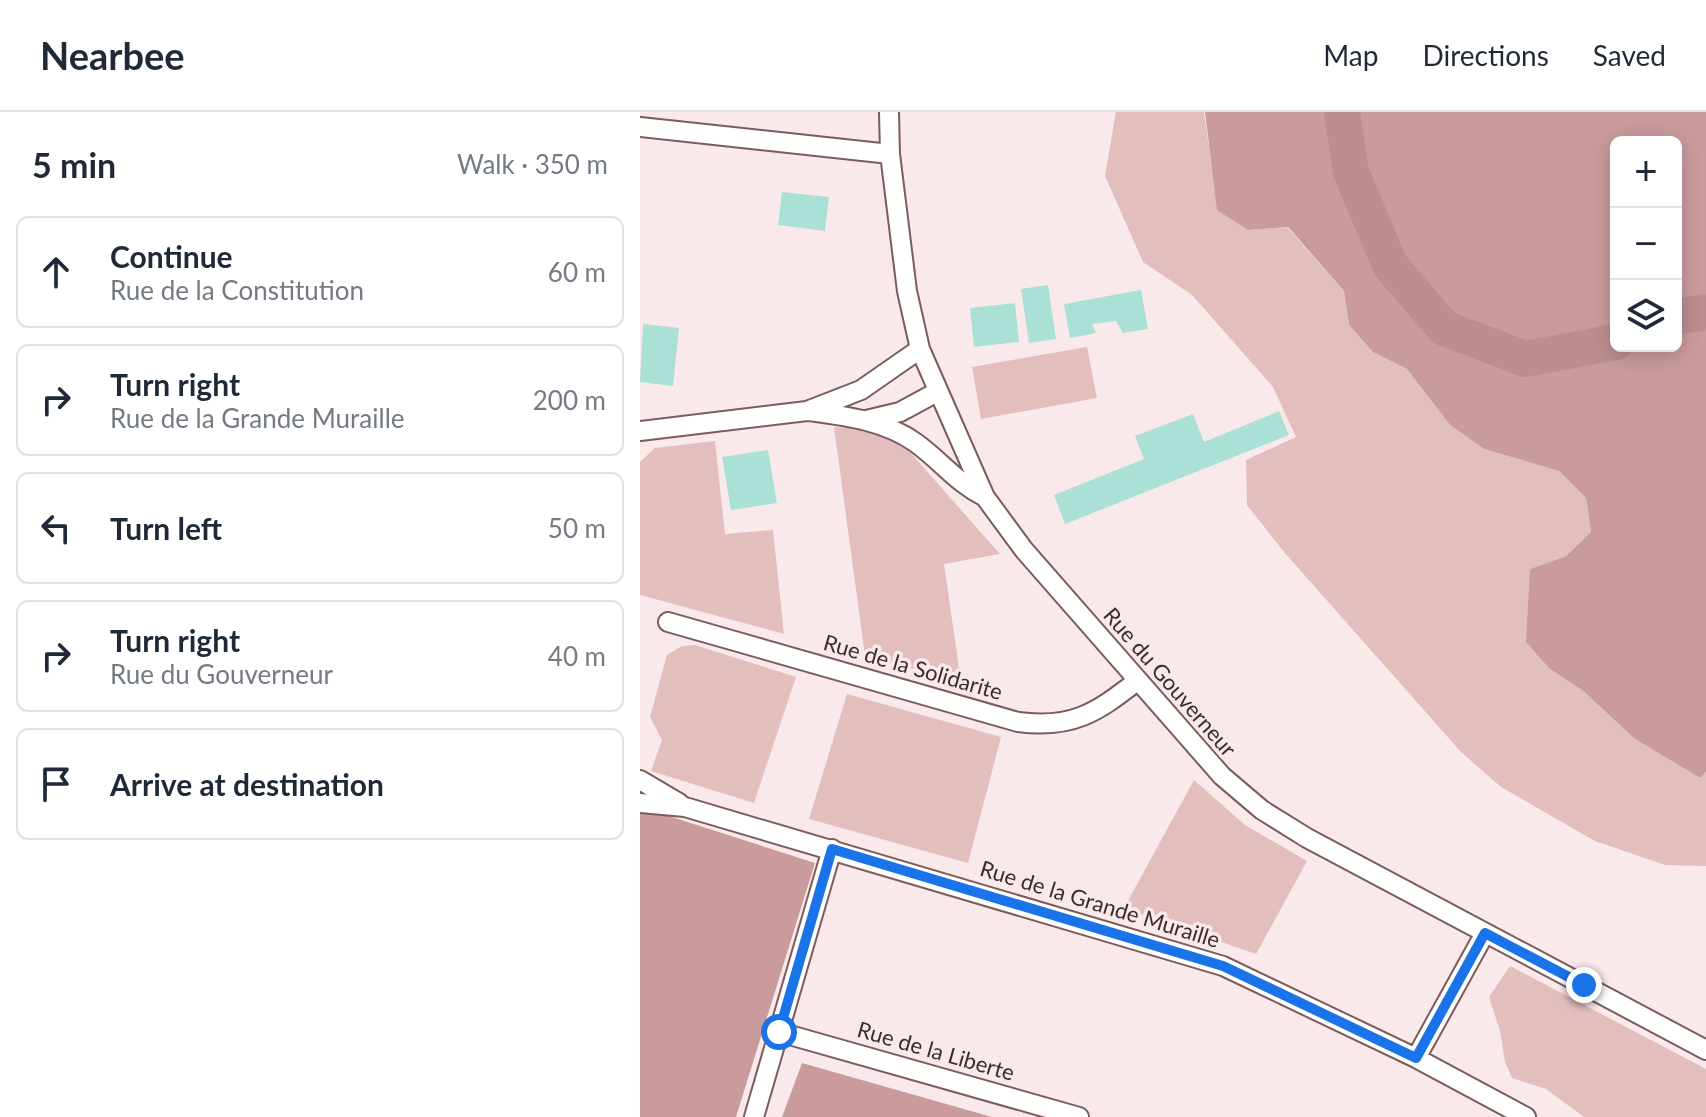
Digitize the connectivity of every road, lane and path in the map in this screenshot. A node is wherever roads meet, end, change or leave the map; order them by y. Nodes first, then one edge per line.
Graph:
1 (889, 112) edge
2 (640, 127) edge
3 (890, 154) junction
4 (920, 349) junction
5 (937, 392) junction
6 (807, 411) junction
7 (864, 420) junction
8 (640, 431) edge
9 (985, 497) junction
10 (668, 622) dead end
11 (1137, 681) junction
12 (640, 780) edge
13 (640, 803) edge
14 (685, 807) junction
15 (832, 849) junction
16 (1485, 933) junction
17 (779, 1032) junction
18 (1706, 1050) edge
19 (1416, 1058) junction
20 (754, 1117) edge
21 (1079, 1117) edge
22 (1526, 1117) edge

1 - 3 street, Rue du Gouverneur
2 - 3 street
3 - 4 street, Rue du Gouverneur
4 - 5 street, Rue du Gouverneur
4 - 6 street
5 - 7 street
5 - 9 street, Rue du Gouverneur
6 - 7 street
6 - 8 street
7 - 9 street
9 - 11 street, Rue du Gouverneur
10 - 11 street, Rue de la Solidarite
11 - 16 street, Rue du Gouverneur
12 - 14 street, Rue de la Grande Muraille
13 - 14 street, Rue de la Grande Muraille
14 - 15 street, Rue de la Grande Muraille
15 - 17 street
15 - 19 street, Rue de la Grande Muraille
16 - 18 street, Rue du Gouverneur
16 - 19 street
17 - 20 street
17 - 21 street, Rue de la Liberte
19 - 22 street, Rue de la Grande Muraille

